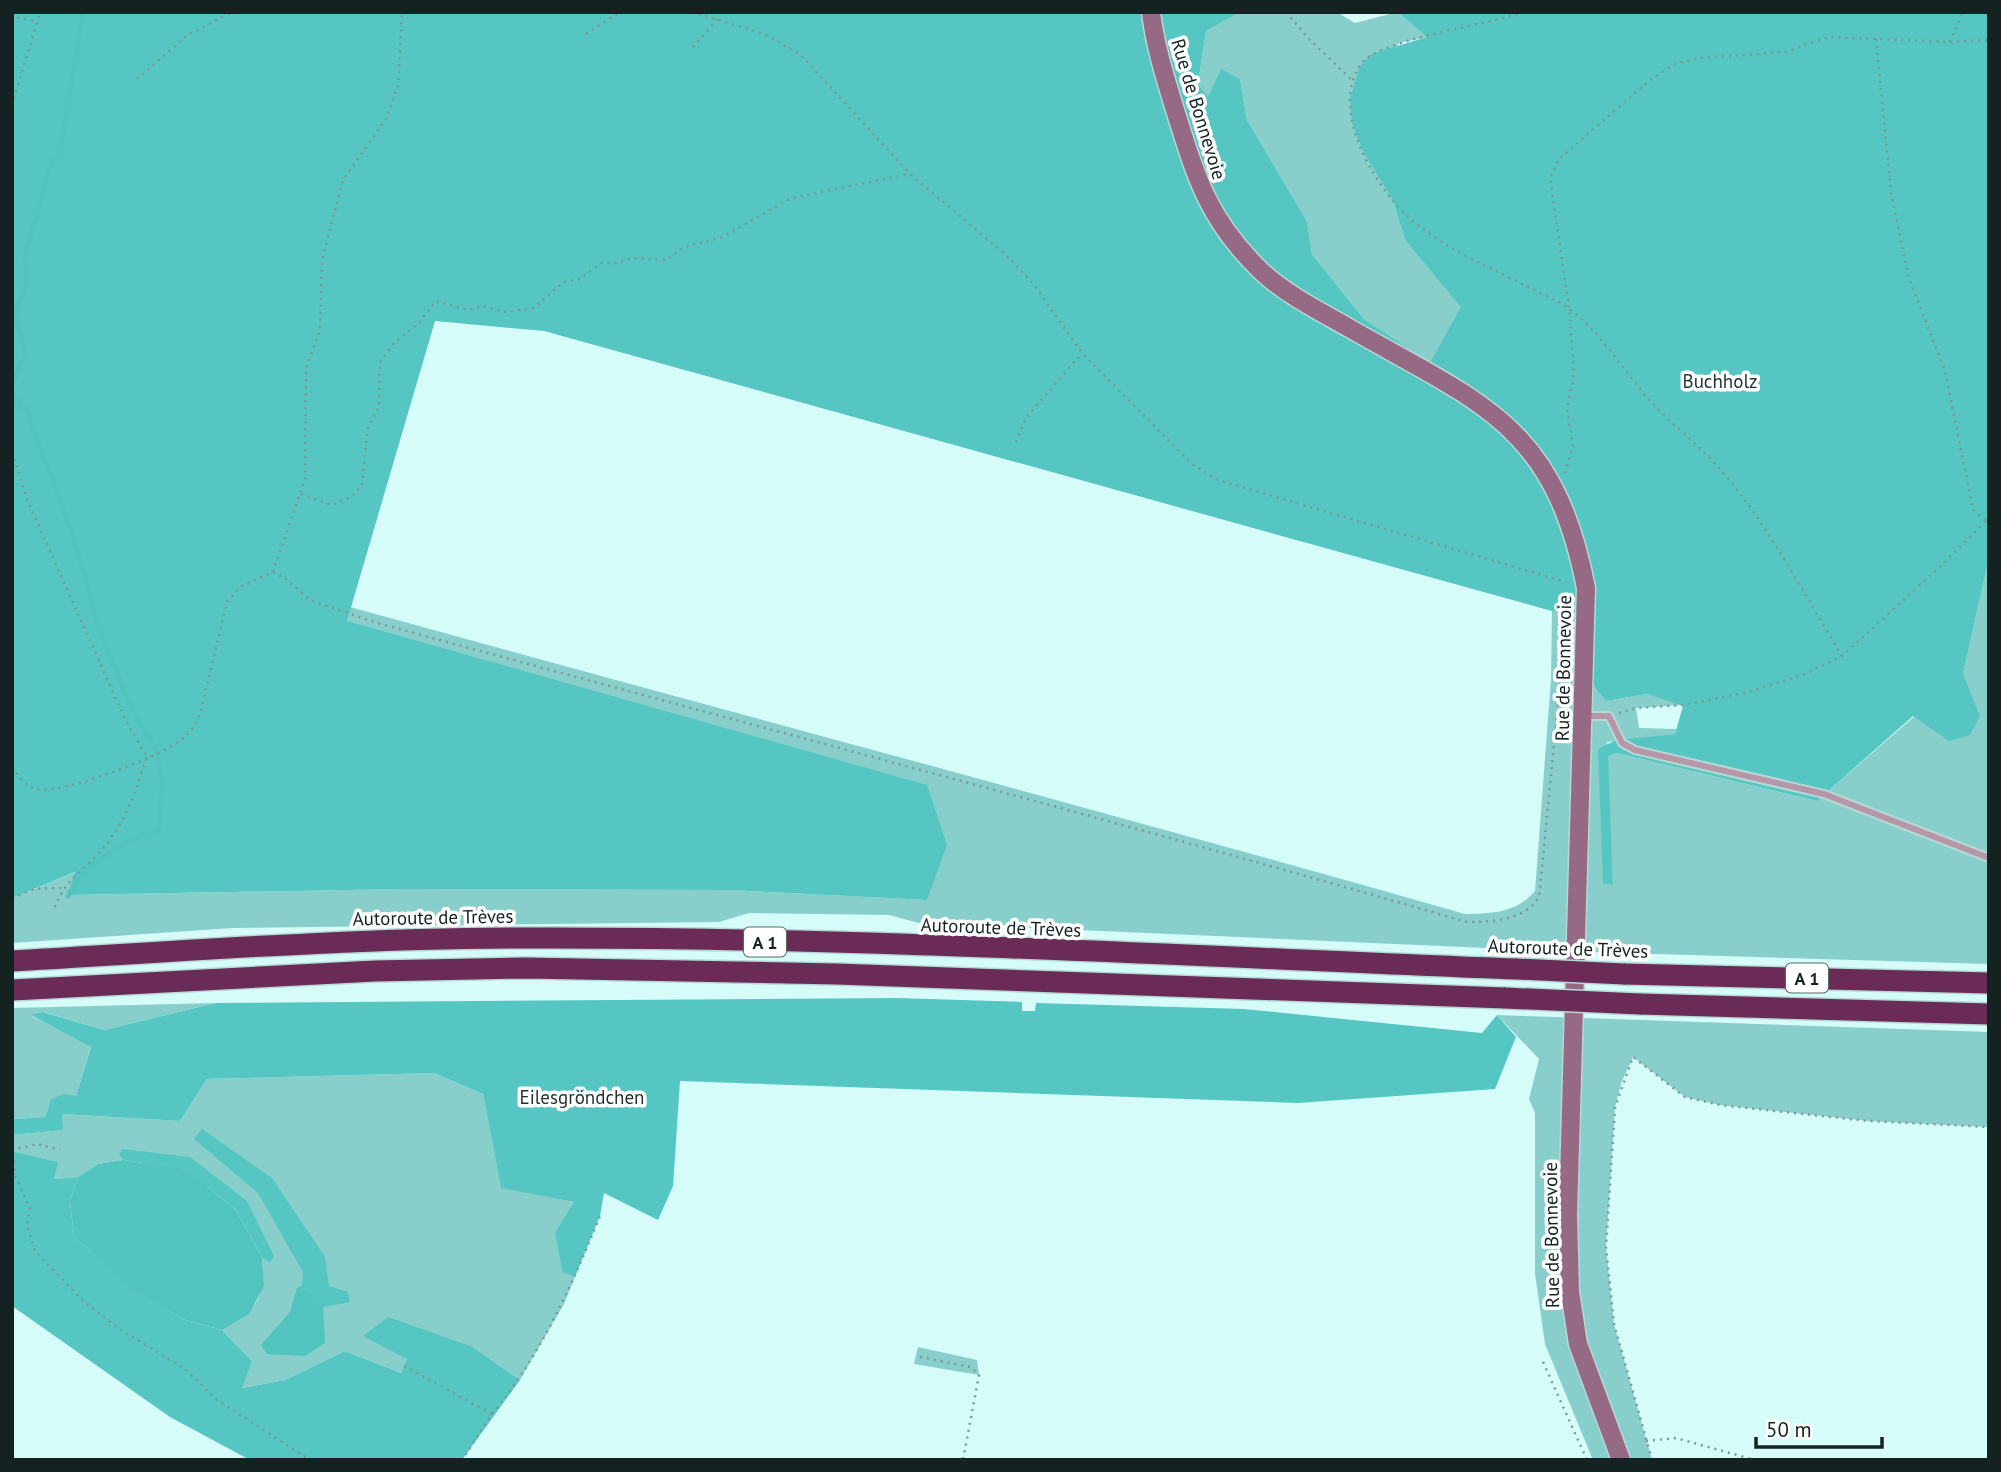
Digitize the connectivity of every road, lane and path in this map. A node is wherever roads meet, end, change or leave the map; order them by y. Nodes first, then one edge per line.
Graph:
1 (40, 12) edge
2 (232, 12) edge
3 (402, 12) edge
4 (620, 12) edge
5 (692, 12) edge
6 (1151, 12) edge
7 (1286, 12) edge
8 (1524, 12) edge
9 (1964, 12) edge
10 (718, 18) junction
11 (38, 21) junction
12 (12, 23) edge
13 (586, 34) dead end
14 (1875, 38) junction
15 (1989, 40) edge
16 (1950, 42) junction
17 (693, 47) dead end
18 (137, 79) dead end
19 (1354, 82) junction
20 (12, 105) edge
21 (910, 174) junction
22 (1569, 308) junction
23 (1082, 353) junction
24 (1016, 442) dead end
25 (12, 452) edge
26 (1555, 487) junction
27 (301, 494) junction
28 (1989, 518) edge
29 (1983, 521) junction
30 (1989, 524) edge
31 (273, 572) junction
32 (1586, 588) junction
33 (1585, 650) junction
34 (1842, 656) junction
35 (1583, 716) junction
36 (1609, 716) junction
37 (147, 757) junction
38 (12, 767) edge
39 (1989, 858) edge
40 (62, 888) junction
41 (12, 898) edge
42 (54, 909) dead end
43 (12, 961) edge
44 (1989, 983) edge
45 (12, 990) edge
46 (1989, 1014) edge
47 (1989, 1127) edge
48 (13, 1149) edge
49 (60, 1150) dead end
50 (600, 1216) dead end
51 (920, 1357) dead end
52 (1543, 1363) dead end
53 (404, 1366) dead end
54 (492, 1415) junction
55 (1646, 1441) junction
56 (310, 1460) edge
57 (462, 1460) edge
58 (962, 1460) edge
59 (1587, 1460) edge
60 (1621, 1460) edge
61 (1652, 1460) edge
62 (1755, 1460) edge

1 - 11 path
2 - 18 path
3 - 27 path
4 - 13 path
5 - 10 path
6 - 26 main road, Rue de Bonnevoie
7 - 19 path
8 - 19 path
9 - 16 path
10 - 17 path
10 - 21 path
11 - 12 path
11 - 20 path
14 - 16 path
14 - 22 path
14 - 29 path
15 - 16 path
19 - 22 path
21 - 23 path
21 - 27 path
22 - 26 path
22 - 34 path
23 - 24 path
23 - 32 path
25 - 37 path
26 - 32 main road, Rue de Bonnevoie
27 - 31 path
28 - 29 path
29 - 30 path
29 - 34 path
31 - 33 path
31 - 37 path
32 - 33 main road, Rue de Bonnevoie
33 - 35 main road, Rue de Bonnevoie
34 - 36 path
35 - 36 lane
35 - 60 main road, Rue de Bonnevoie
36 - 39 lane
37 - 38 path
37 - 40 path
40 - 41 path
40 - 42 path
43 - 44 highway, Autoroute de Trèves / A 1, bridge
45 - 46 highway, A 1, bridge
47 - 55 path
48 - 49 path
48 - 56 path
50 - 54 path
51 - 58 path
52 - 59 path
53 - 54 path
54 - 57 path
55 - 61 path
55 - 62 path

